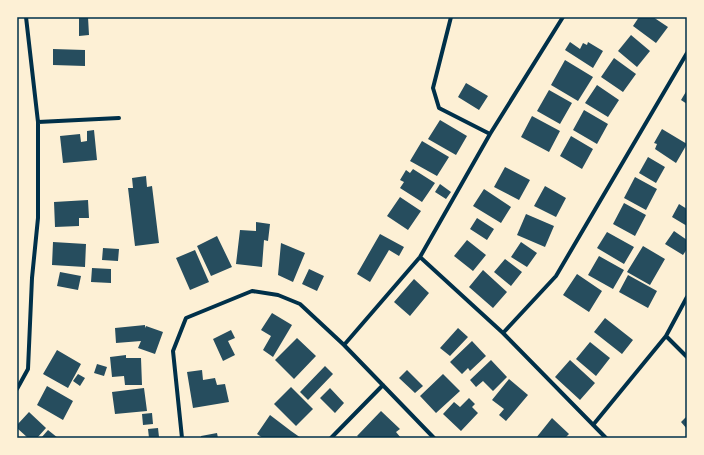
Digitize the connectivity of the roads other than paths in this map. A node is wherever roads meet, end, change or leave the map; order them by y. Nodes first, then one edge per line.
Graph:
1 (26, 17) edge
2 (451, 17) edge
3 (563, 17) edge
4 (687, 53) edge
5 (119, 118) dead end
6 (38, 122) junction
7 (490, 134) junction
8 (420, 257) junction
9 (687, 297) edge
10 (503, 333) junction
11 (666, 336) junction
12 (344, 345) junction
13 (687, 357) edge
14 (383, 385) junction
15 (17, 389) edge
16 (593, 425) junction
17 (182, 438) edge
18 (331, 438) edge
19 (434, 438) edge
20 (606, 438) edge

1 - 6 street
2 - 7 street
3 - 7 street
4 - 10 street
5 - 6 street
6 - 15 street
7 - 8 street
8 - 10 street
8 - 12 street
9 - 11 street
10 - 16 street
11 - 13 street
11 - 16 street
12 - 14 street
12 - 17 street
14 - 18 street
14 - 19 street
16 - 20 street

